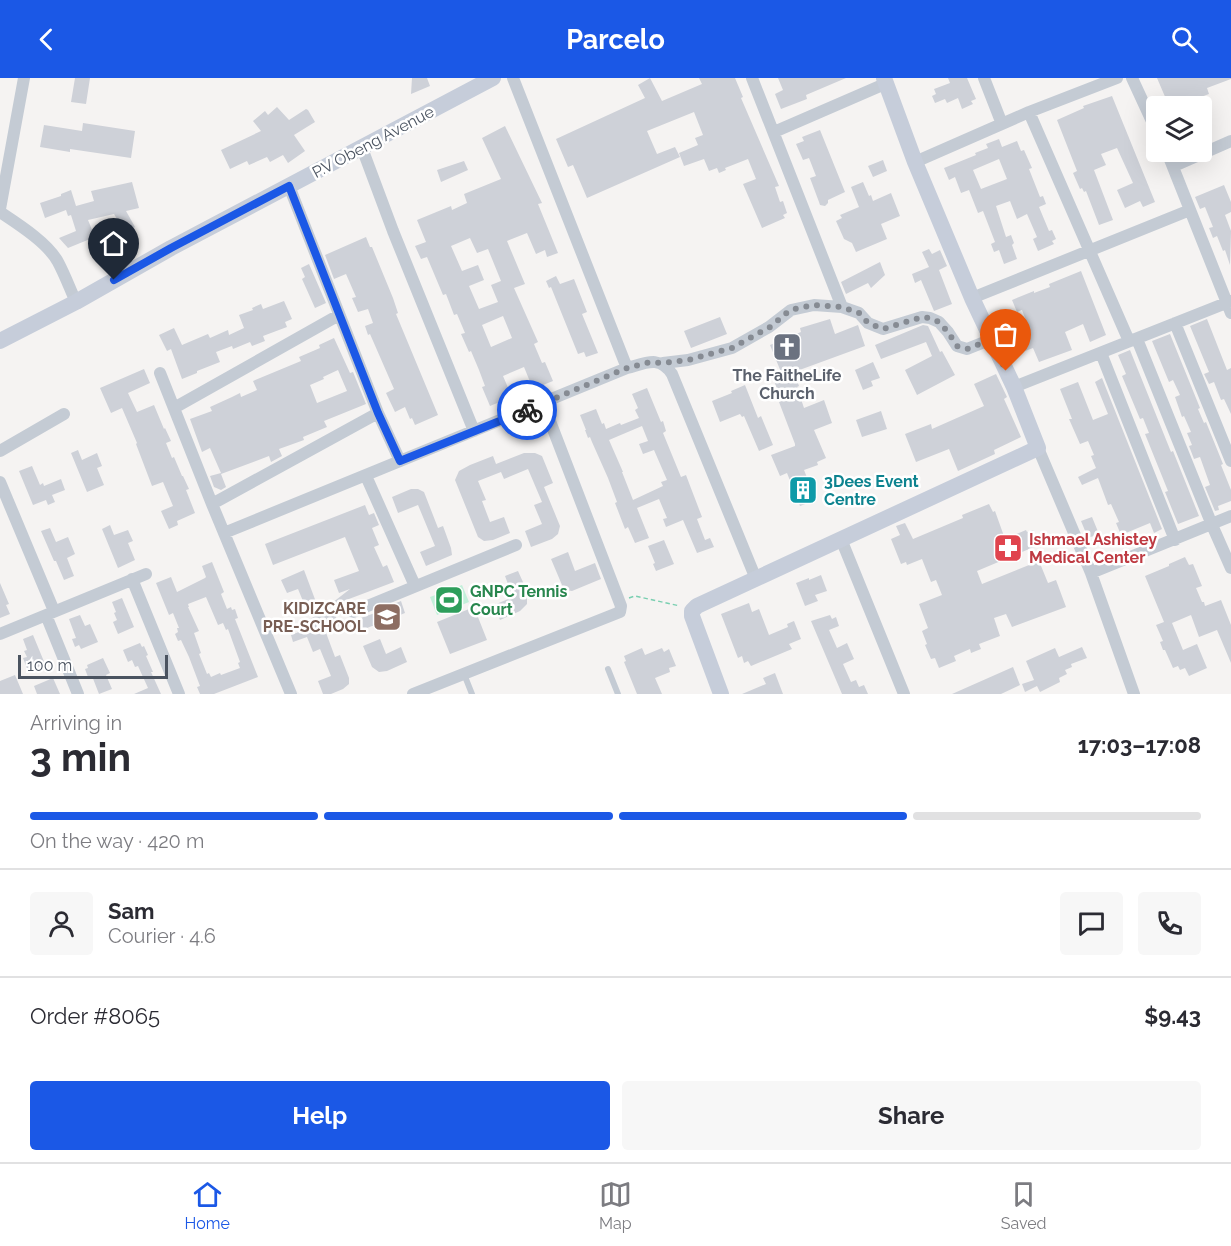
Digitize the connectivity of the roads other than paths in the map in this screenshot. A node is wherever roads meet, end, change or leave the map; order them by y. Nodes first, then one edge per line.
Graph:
1 (24, 78) edge
2 (493, 78) edge
3 (513, 78) edge
4 (752, 78) edge
5 (984, 78) edge
6 (1117, 78) edge
7 (1132, 78) edge
8 (885, 81) edge
9 (1146, 108) edge
10 (1029, 112) junction
11 (1002, 124) junction
12 (774, 132) junction
13 (1231, 141) edge
14 (362, 148) junction
15 (915, 162) junction
16 (1172, 162) edge
17 (1174, 166) junction
18 (289, 186) junction
19 (1190, 210) junction
20 (0, 211) edge
21 (1089, 251) junction
22 (972, 298) junction
23 (76, 302) junction
24 (1230, 306) edge
25 (842, 307) junction
26 (339, 315) junction
27 (1175, 323) junction
28 (992, 339) junction
29 (1133, 340) junction
30 (0, 341) edge
31 (1101, 353) junction
32 (663, 363) junction
33 (627, 368) junction
34 (160, 373) dead end
35 (1014, 387) junction
36 (543, 403) junction
37 (174, 408) junction
38 (378, 413) junction
39 (64, 414) dead end
40 (474, 431) junction
41 (1038, 448) junction
42 (0, 450) edge
43 (400, 461) junction
44 (1231, 461) edge
45 (366, 476) junction
46 (0, 482) edge
47 (212, 504) junction
48 (1231, 516) edge
49 (1212, 525) junction
50 (224, 533) junction
51 (841, 538) junction
52 (1175, 540) junction
53 (516, 545) dead end
54 (1231, 568) edge
55 (1091, 573) junction
56 (146, 574) dead end
57 (132, 579) junction
58 (756, 579) junction
59 (415, 586) junction
60 (353, 612) dead end
61 (50, 613) junction
62 (0, 634) edge
63 (608, 669) dead end
64 (464, 674) junction
65 (78, 694) edge
66 (179, 694) edge
67 (291, 694) edge
68 (413, 694) edge
69 (472, 694) edge
70 (618, 694) edge
71 (721, 694) edge
72 (904, 694) edge
73 (1134, 694) edge

1 - 20 street
2 - 14 street, P.V Obeng Avenue
3 - 33 street
4 - 12 street
5 - 11 street
6 - 10 street
7 - 9 street
8 - 12 street
8 - 15 street
10 - 11 street
10 - 21 street
11 - 15 street
12 - 25 street
13 - 17 street
14 - 18 street, P.V Obeng Avenue
14 - 40 street
15 - 22 street
16 - 17 street
17 - 19 street
18 - 23 street, P.V Obeng Avenue
18 - 26 street
19 - 21 street
19 - 24 street
20 - 23 street
21 - 22 street
21 - 29 street
22 - 28 street
23 - 30 street, P.V Obeng Avenue
24 - 27 street
25 - 28 street
25 - 32 street
26 - 37 street
26 - 38 street
27 - 29 street
27 - 44 street
28 - 35 street
29 - 31 street
29 - 49 street
31 - 35 street
31 - 52 street
32 - 33 street
32 - 58 street
33 - 36 street
34 - 37 street
35 - 41 street
36 - 40 street
36 - 64 street
37 - 47 street
38 - 43 street
38 - 47 street
39 - 42 street
40 - 43 street
41 - 51 street
41 - 55 street
43 - 45 street
45 - 50 street
45 - 59 street
46 - 61 street
47 - 50 street
48 - 49 street
49 - 52 street
49 - 54 street
50 - 67 street
51 - 58 street
51 - 72 street
52 - 55 street
53 - 59 street
55 - 73 street
56 - 57 street
57 - 61 street
57 - 66 street
58 - 71 street
59 - 60 street
61 - 62 street
61 - 65 street
63 - 70 lane
64 - 68 street
64 - 69 lane

